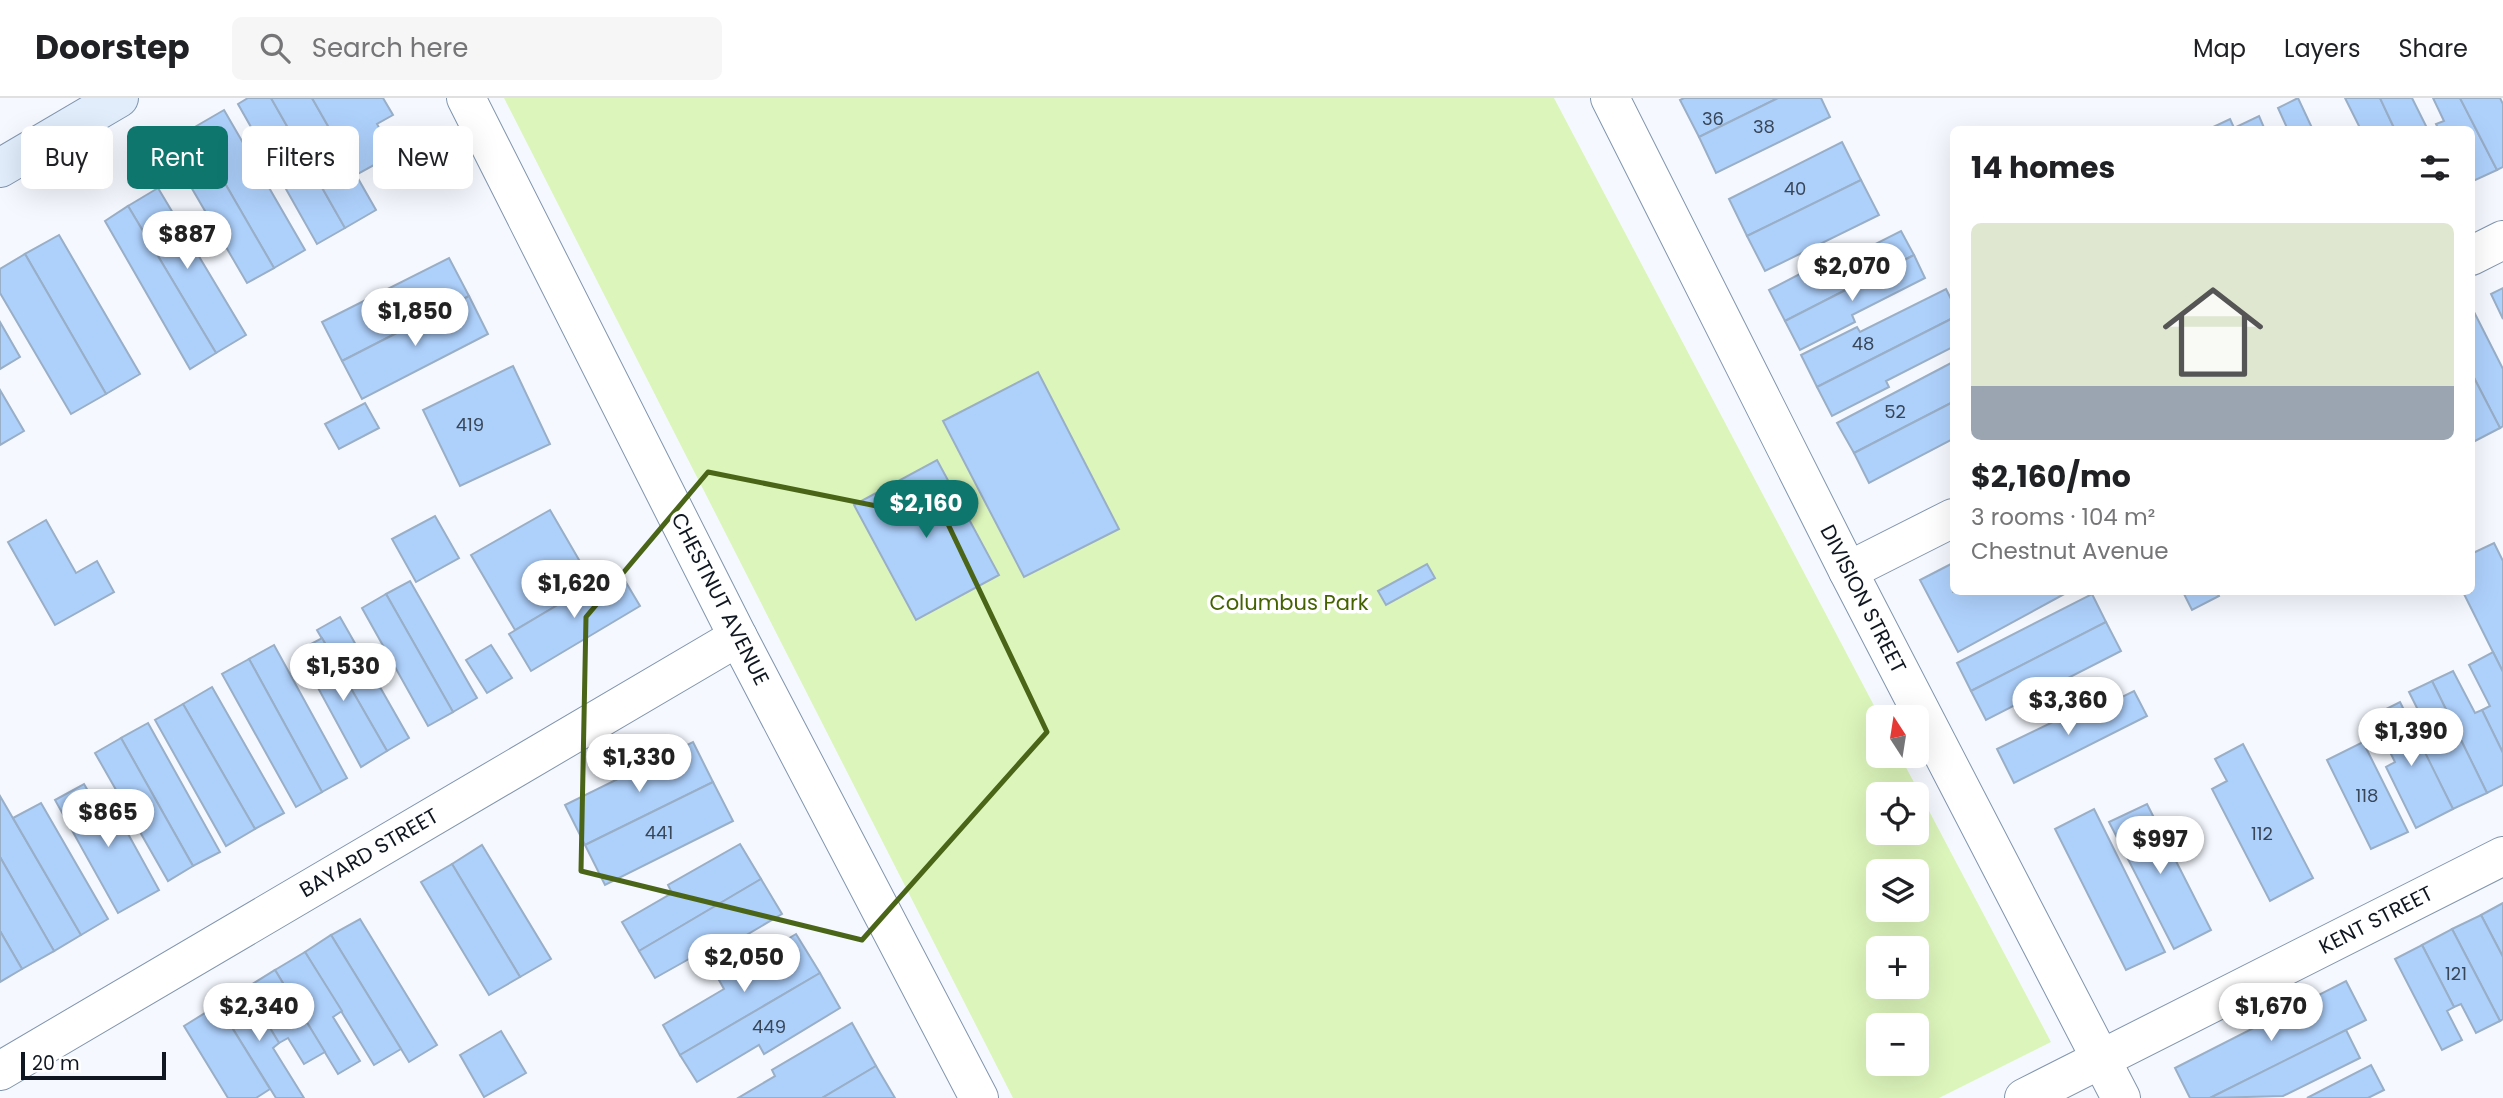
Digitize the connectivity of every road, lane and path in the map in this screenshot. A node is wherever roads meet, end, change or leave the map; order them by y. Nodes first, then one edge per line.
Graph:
1 (119, 98) edge
2 (466, 98) edge
3 (1610, 98) edge
4 (0, 167) edge
5 (2503, 240) edge
6 (2475, 254) edge
7 (1950, 520) edge
8 (1848, 571) junction
9 (738, 637) junction
10 (2503, 856) edge
11 (2101, 1059) junction
12 (0, 1071) edge
13 (979, 1098) edge
14 (2024, 1098) edge
15 (2120, 1098) edge

1 - 4 main road
2 - 9 street, CHESTNUT AVENUE
3 - 8 street, DIVISION STREET
5 - 6 street
7 - 8 street
8 - 11 street, DIVISION STREET
9 - 12 street, BAYARD STREET
9 - 13 street, CHESTNUT AVENUE
10 - 11 street, KENT STREET
11 - 14 street, KENT STREET
11 - 15 street, DIVISION STREET

